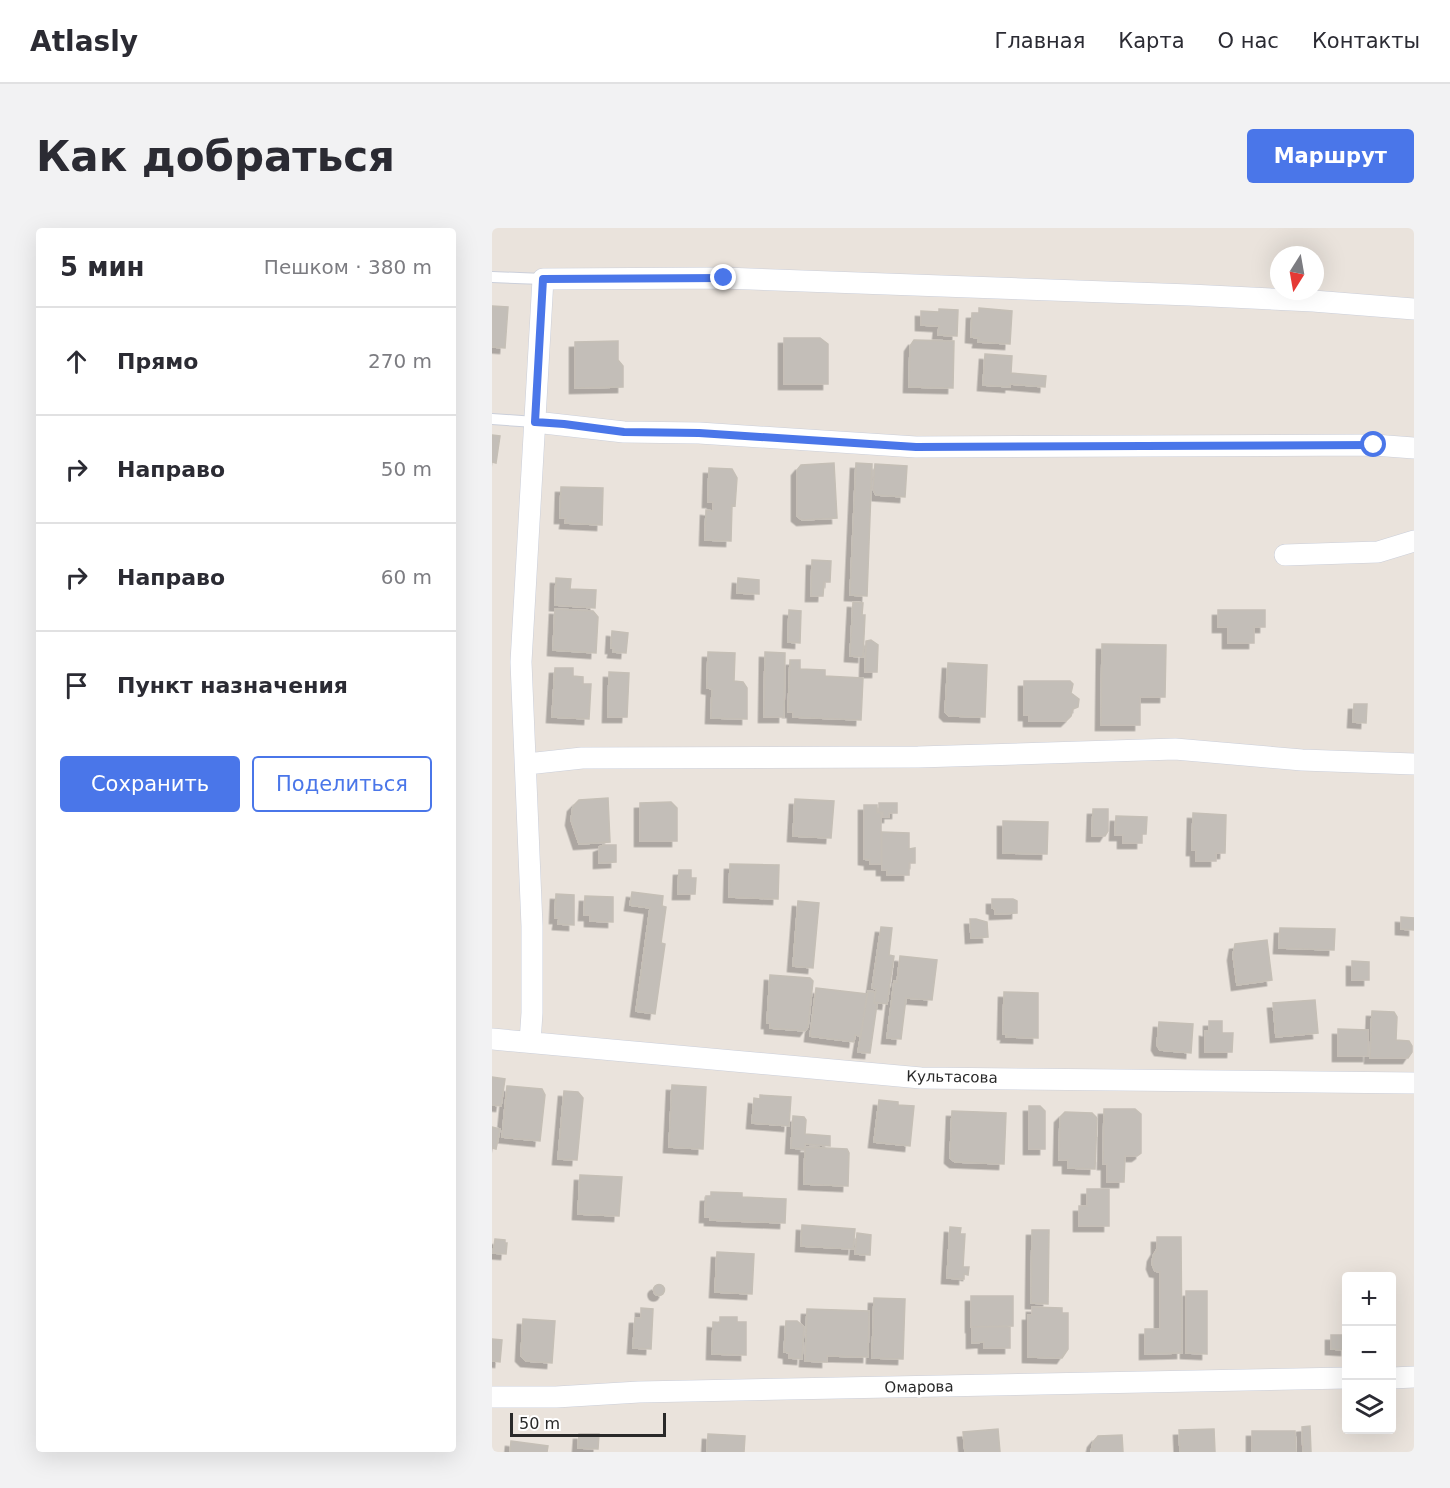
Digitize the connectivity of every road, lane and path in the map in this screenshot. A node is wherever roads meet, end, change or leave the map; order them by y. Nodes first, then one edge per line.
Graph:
1 (492, 278) edge
2 (543, 279) junction
3 (1414, 309) edge
4 (492, 419) edge
5 (535, 422) junction
6 (1414, 448) edge
7 (1414, 541) edge
8 (1285, 555) dead end
9 (526, 764) junction
10 (1414, 764) edge
11 (492, 1039) edge
12 (530, 1042) junction
13 (1414, 1083) edge
14 (1414, 1377) edge
15 (1342, 1378) edge
16 (1396, 1378) edge
17 (492, 1396) edge

1 - 2 lane
2 - 3 street
2 - 5 street
4 - 5 lane
5 - 6 street
5 - 9 street
7 - 8 street
9 - 10 street
9 - 12 street
11 - 12 street, Культасова
12 - 13 street, Культасова
14 - 16 street
15 - 17 street, Омарова

